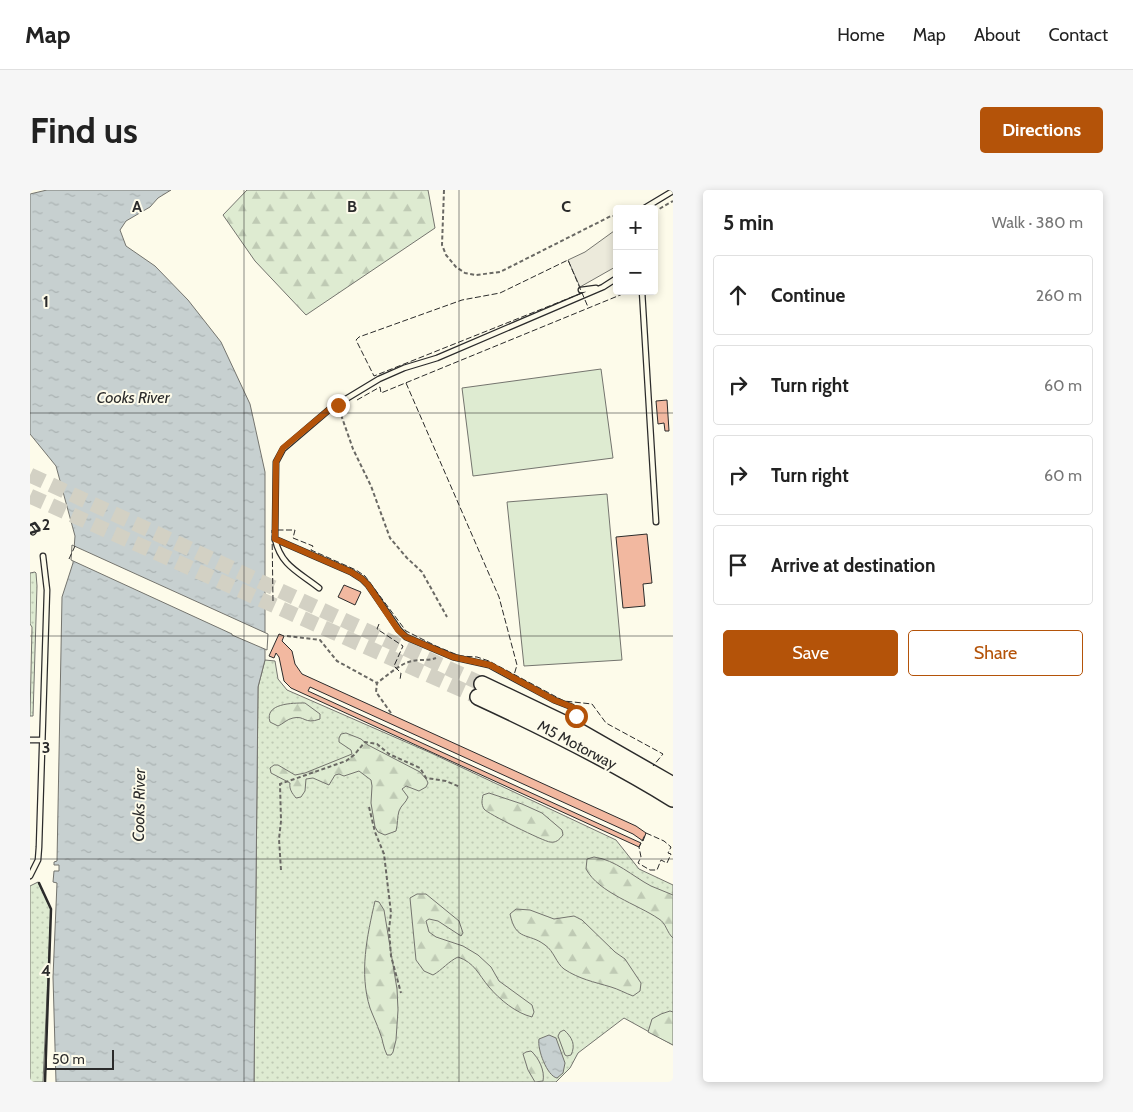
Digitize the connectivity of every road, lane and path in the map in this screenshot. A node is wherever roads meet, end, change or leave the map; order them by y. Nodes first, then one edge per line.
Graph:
1 (444, 190) edge
2 (673, 192) edge
3 (673, 201) edge
4 (650, 205) edge
5 (658, 210) edge
6 (613, 216) edge
7 (613, 281) edge
8 (603, 287) junction
9 (581, 290) dead end
10 (642, 295) edge
11 (338, 405) junction
12 (656, 522) dead end
13 (275, 539) junction
14 (43, 556) dead end
15 (319, 588) dead end
16 (447, 617) dead end
17 (287, 636) dead end
18 (440, 652) junction
19 (377, 683) junction
20 (480, 691) tunnel mouth
21 (391, 713) dead end
22 (558, 726) junction
23 (30, 740) edge
24 (41, 740) junction
25 (673, 785) edge
26 (460, 787) dead end
27 (673, 800) edge
28 (369, 807) dead end
29 (281, 870) dead end
30 (30, 876) edge
31 (401, 993) dead end

1 - 6 path
2 - 4 lane
3 - 5 path
7 - 8 lane
8 - 9 lane
8 - 11 lane
10 - 12 lane
11 - 13 lane
11 - 16 path
13 - 15 lane
13 - 18 lane
14 - 24 lane
17 - 19 path
18 - 19 path
18 - 22 lane
19 - 21 path
20 - 22 highway, M5 Motorway
22 - 25 highway, M5 Motorway
22 - 27 highway, M5 Motorway
23 - 24 lane
24 - 30 lane
26 - 29 path
28 - 31 path

